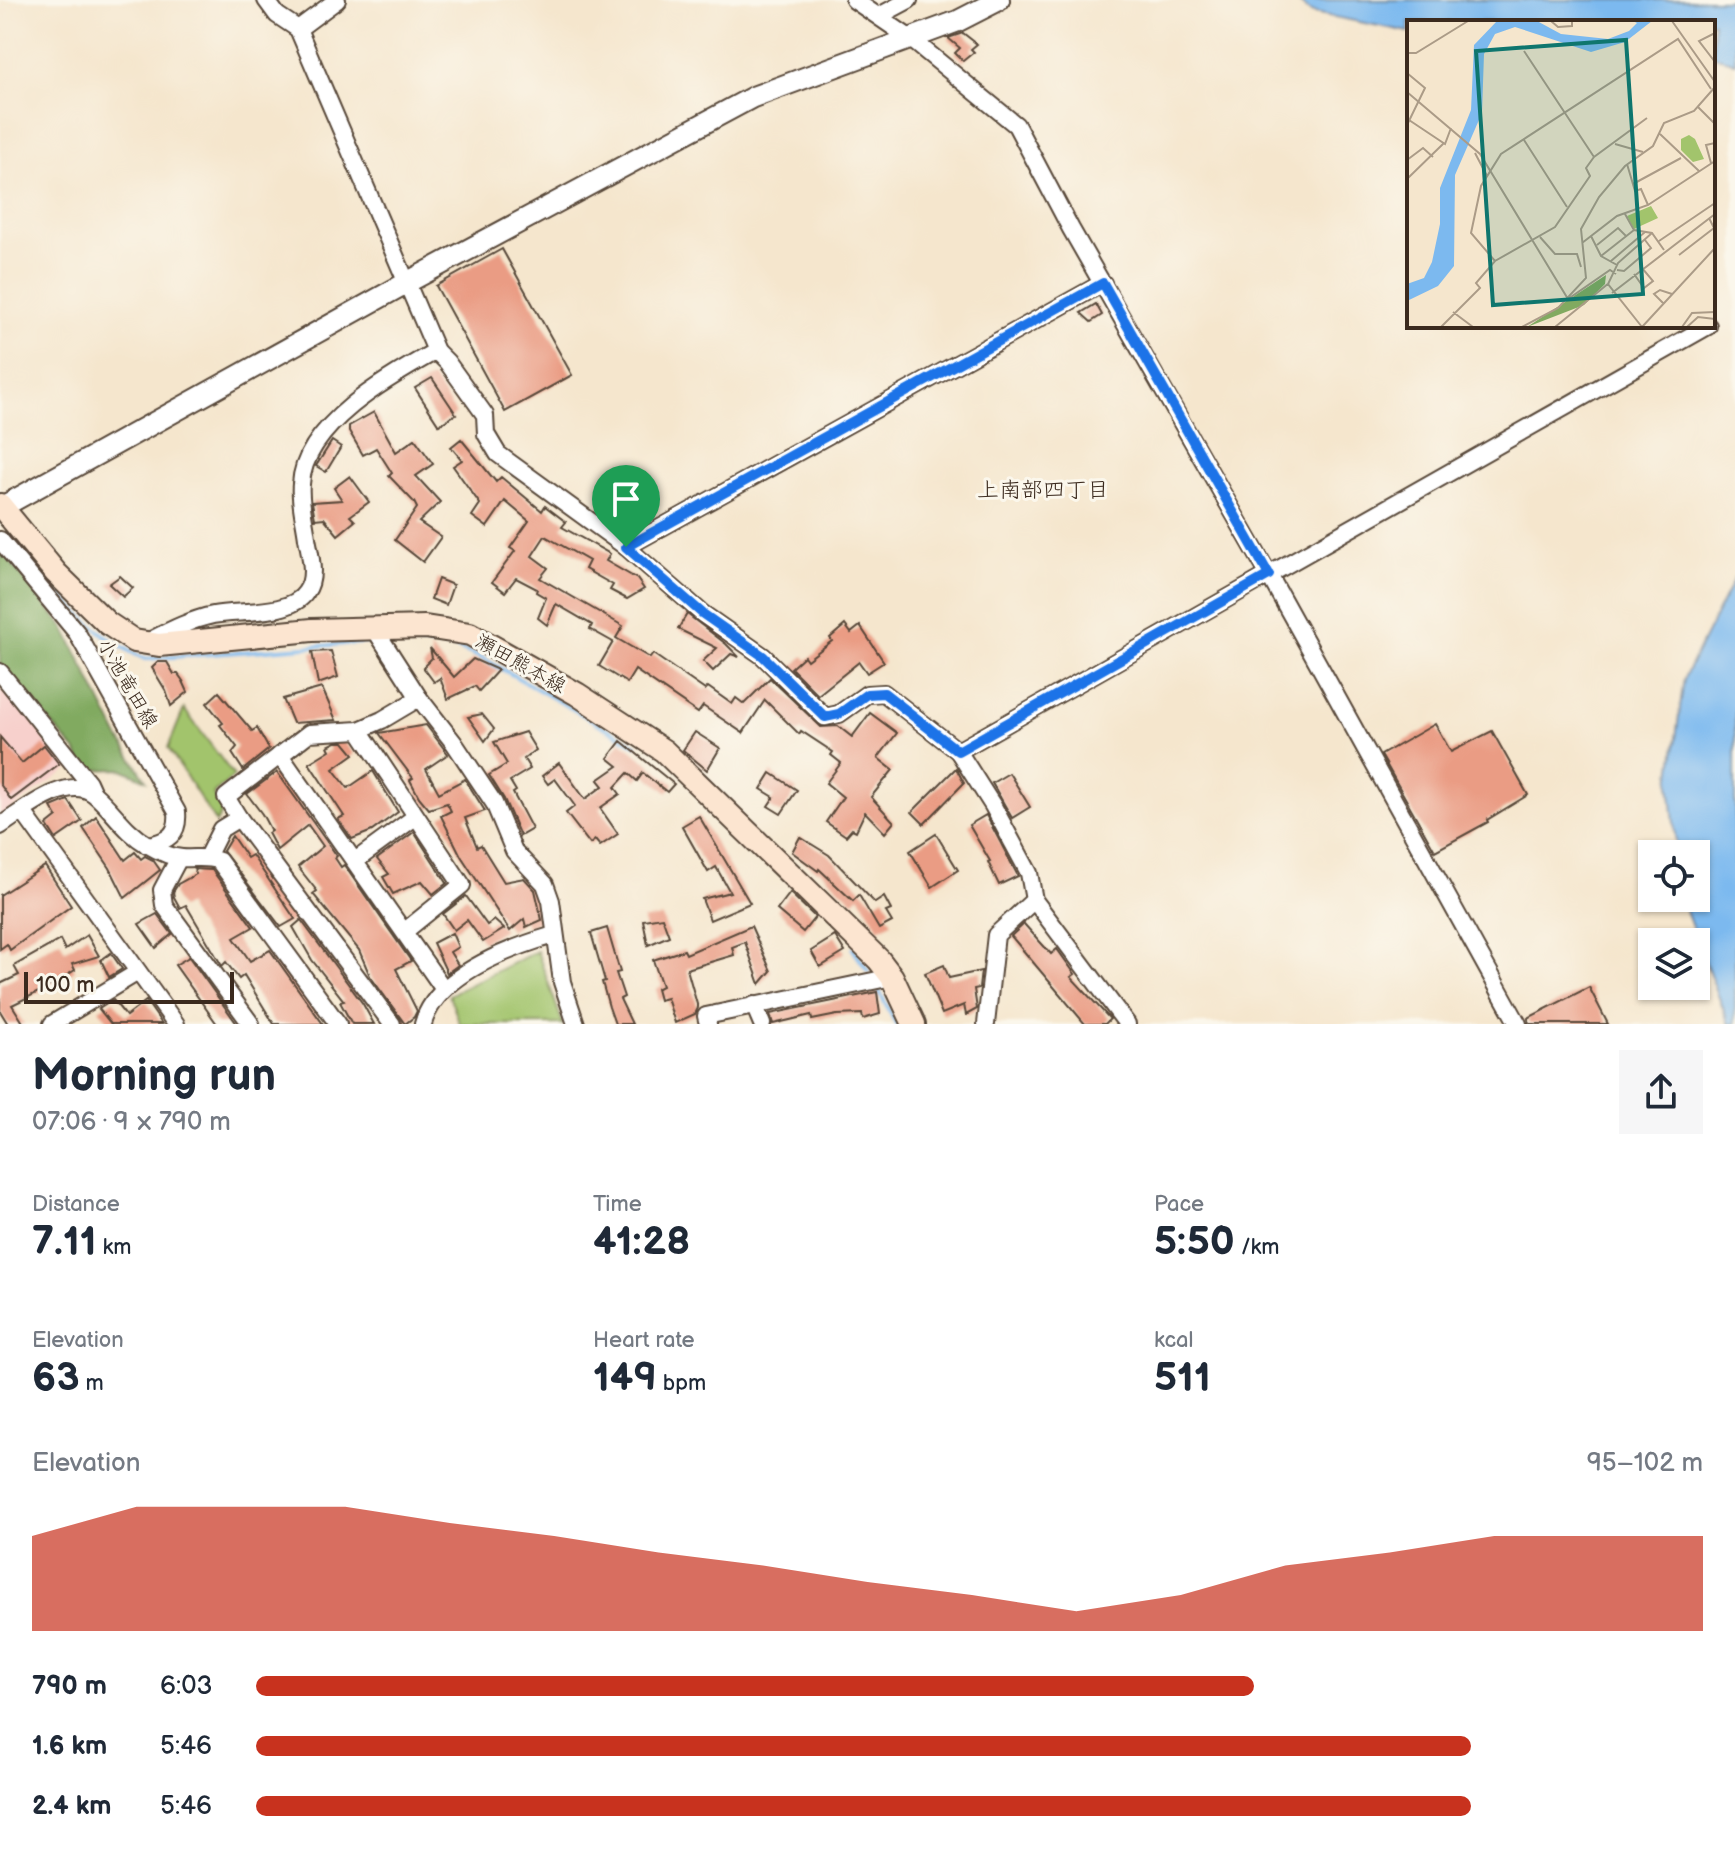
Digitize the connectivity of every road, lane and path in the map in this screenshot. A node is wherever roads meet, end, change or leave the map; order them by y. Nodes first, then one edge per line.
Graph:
1 (266, 0) edge
2 (337, 0) edge
3 (854, 0) edge
4 (909, 0) edge
5 (999, 0) edge
6 (879, 16) junction
7 (298, 29) junction
8 (911, 39) junction
9 (408, 282) junction
10 (1103, 283) junction
11 (1704, 328) edge
12 (436, 351) junction
13 (1, 508) edge
14 (0, 540) edge
15 (626, 547) junction
16 (1269, 575) junction
17 (374, 628) junction
18 (144, 644) junction
19 (0, 672) edge
20 (419, 698) junction
21 (359, 730) junction
22 (958, 751) junction
23 (280, 755) junction
24 (93, 793) junction
25 (23, 812) junction
26 (415, 817) junction
27 (239, 818) junction
28 (0, 826) edge
29 (147, 845) junction
30 (207, 857) junction
31 (179, 858) junction
32 (355, 861) junction
33 (1034, 900) junction
34 (405, 931) junction
35 (554, 935) junction
36 (138, 972) junction
37 (892, 977) junction
38 (443, 988) junction
39 (754, 1005) junction
40 (52, 1024) edge
41 (176, 1024) edge
42 (251, 1024) edge
43 (338, 1024) edge
44 (392, 1024) edge
45 (423, 1024) edge
46 (576, 1024) edge
47 (708, 1024) edge
48 (762, 1024) edge
49 (914, 1024) edge
50 (986, 1024) edge
51 (1127, 1024) edge
52 (1518, 1024) edge

1 - 7 street
2 - 7 street
3 - 6 street
4 - 6 street
5 - 8 street
6 - 8 street
7 - 9 street
8 - 9 street
8 - 10 street
9 - 12 street
9 - 13 street
10 - 15 street
10 - 16 street
11 - 16 street
12 - 15 street
12 - 18 street
13 - 18 main road
14 - 29 street, 小池竜田線
15 - 22 street
16 - 22 street
16 - 52 street
17 - 18 main road, 瀬田熊本線
17 - 20 street
17 - 37 main road, 瀬田熊本線
19 - 24 street
20 - 21 street
20 - 35 street
21 - 23 street
21 - 26 street
22 - 33 street
23 - 27 street
23 - 32 street
24 - 25 street
24 - 29 street
25 - 28 street
25 - 36 street
26 - 32 street
26 - 34 street
27 - 30 street
27 - 44 street
29 - 31 street
30 - 31 street
30 - 43 street
31 - 42 street
32 - 34 street
33 - 50 street
33 - 51 street
34 - 38 street
35 - 38 street
35 - 46 street
36 - 40 street
36 - 41 street
37 - 39 street
37 - 49 main road, 瀬田熊本線
38 - 45 street
39 - 47 street
39 - 48 street

